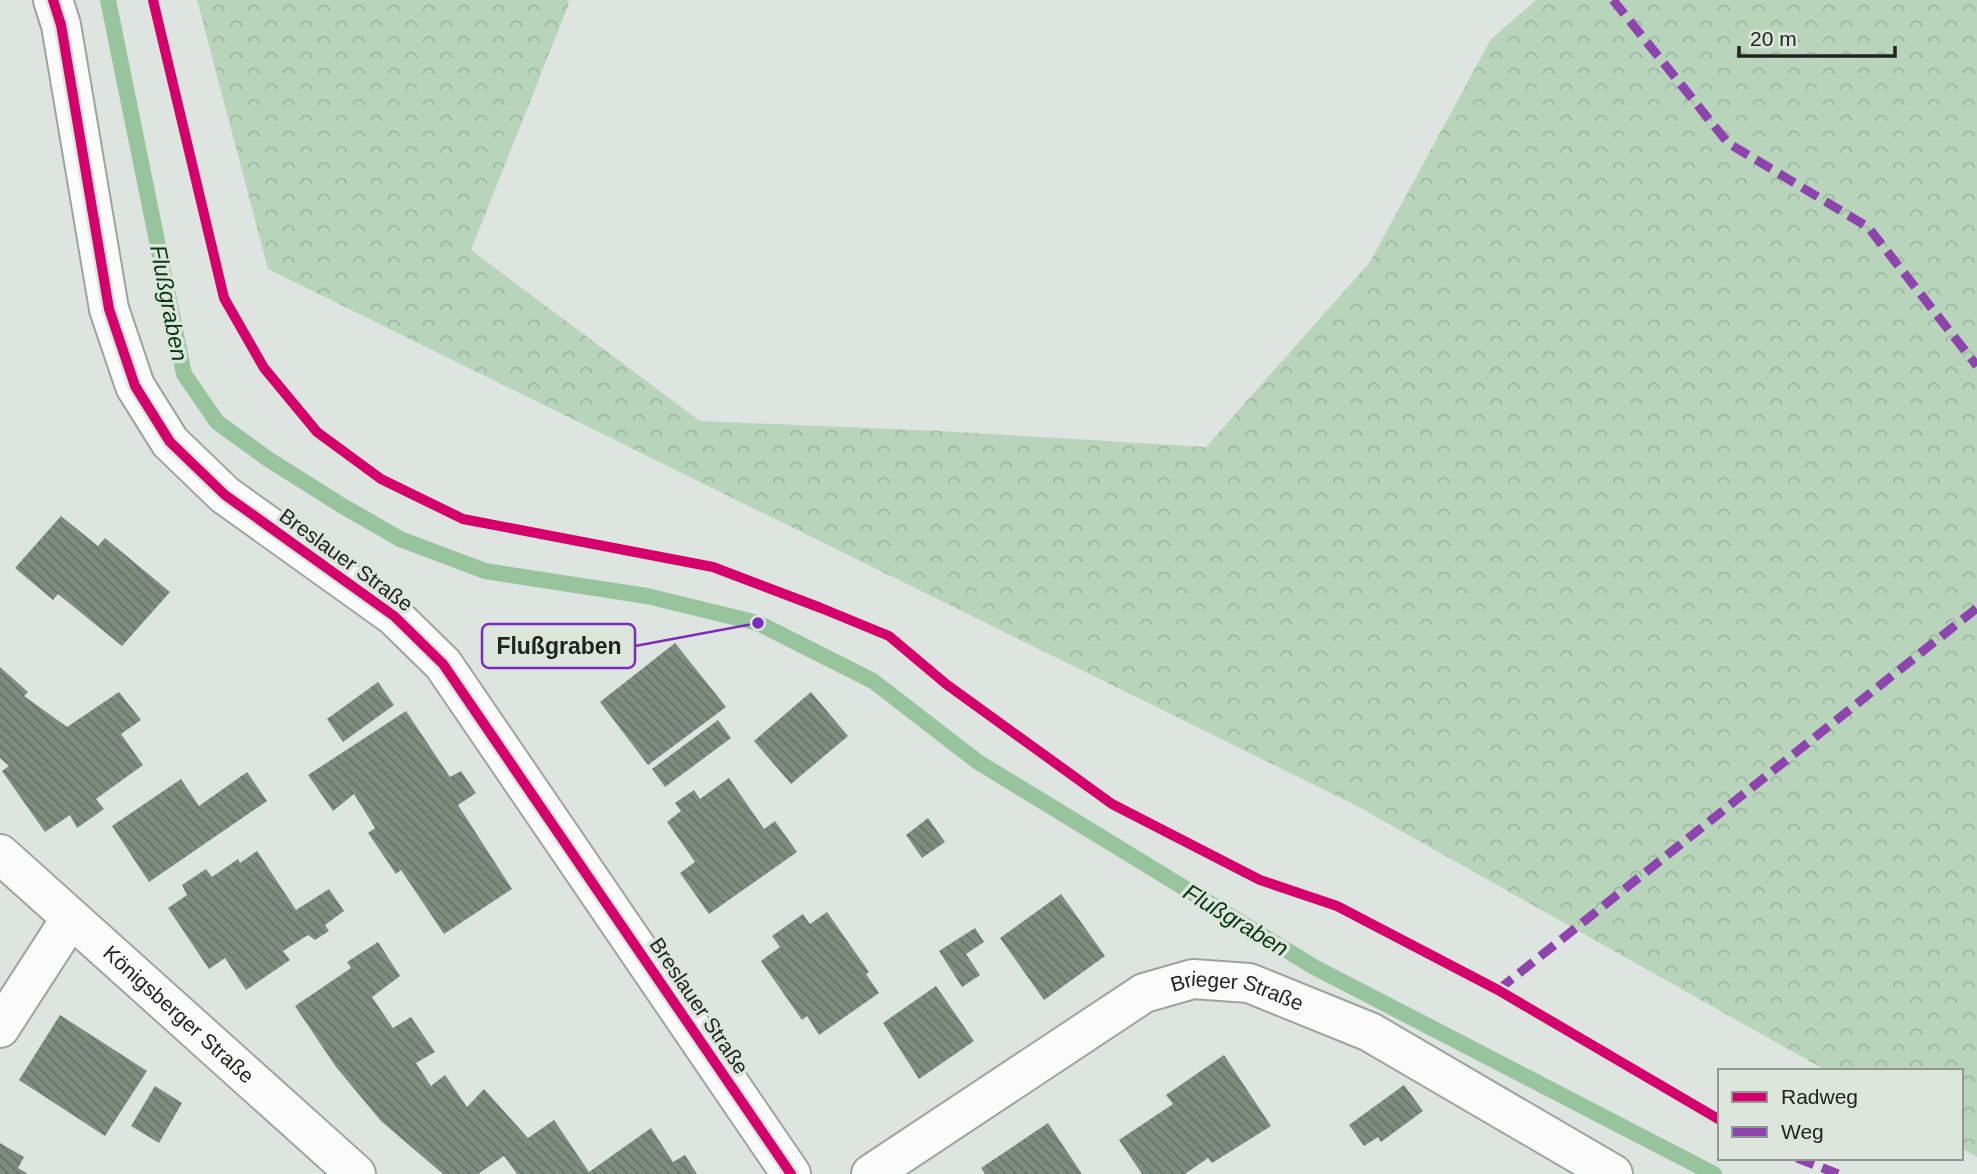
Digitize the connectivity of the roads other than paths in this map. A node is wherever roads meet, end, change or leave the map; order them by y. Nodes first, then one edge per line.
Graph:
1 (53, 0) edge
2 (0, 854) edge
3 (71, 918) junction
4 (0, 1028) edge
5 (356, 1174) edge
6 (791, 1174) edge
7 (871, 1174) edge
8 (1613, 1174) edge

1 - 6 street, Breslauer Straße
2 - 3 street, Königsberger Straße
3 - 4 street
3 - 5 street, Königsberger Straße
7 - 8 street, Brieger Straße

